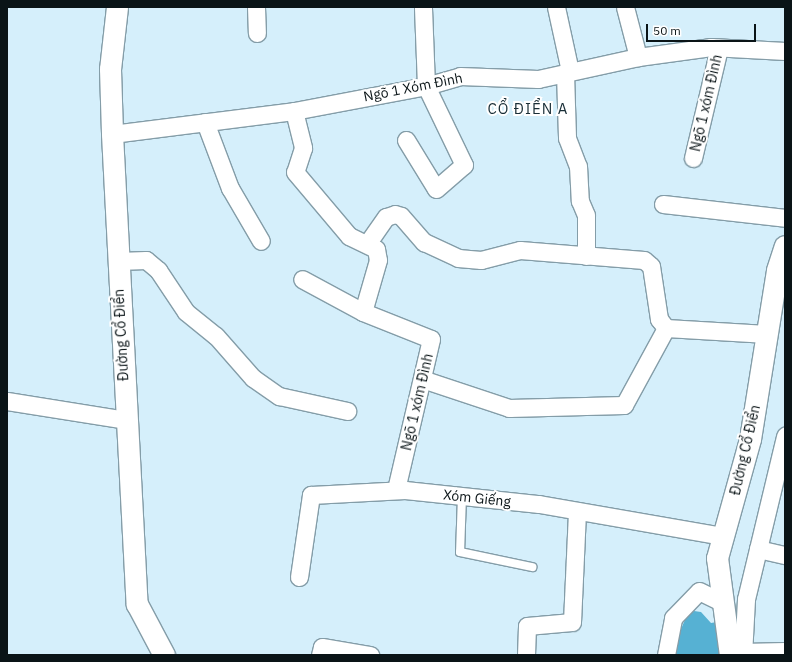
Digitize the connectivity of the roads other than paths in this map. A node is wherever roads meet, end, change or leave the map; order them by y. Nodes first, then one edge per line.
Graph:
1 (117, 7) edge
2 (256, 7) edge
3 (423, 7) edge
4 (556, 7) edge
5 (626, 7) edge
6 (257, 32) dead end
7 (719, 48) junction
8 (785, 51) edge
9 (638, 57) junction
10 (567, 72) junction
11 (426, 86) junction
12 (294, 111) junction
13 (205, 122) junction
14 (112, 134) junction
15 (406, 140) dead end
16 (693, 158) dead end
17 (663, 204) dead end
18 (785, 218) edge
19 (261, 241) dead end
20 (366, 244) junction
21 (785, 249) edge
22 (586, 256) junction
23 (118, 261) junction
24 (302, 279) dead end
25 (363, 312) junction
26 (666, 328) junction
27 (767, 334) junction
28 (422, 379) junction
29 (7, 401) edge
30 (347, 411) dead end
31 (125, 420) junction
32 (785, 436) edge
33 (396, 490) junction
34 (462, 496) junction
35 (577, 511) junction
36 (723, 536) junction
37 (758, 549) junction
38 (785, 555) edge
39 (532, 566) dead end
40 (298, 577) dead end
41 (724, 603) junction
42 (785, 651) edge
43 (736, 652) edge
44 (164, 655) edge
45 (320, 655) edge
46 (370, 655) edge
47 (526, 655) edge
48 (666, 655) edge

1 - 14 street, Đường Cổ Điển
2 - 6 street
3 - 11 street, Ngõ 1 xóm Đình
4 - 10 street
5 - 9 street
7 - 8 street, Ngõ 1 Xóm Đình
7 - 9 street, Ngõ 1 Xóm Đình
7 - 16 street, Ngõ 1 xóm Đình
9 - 10 street, Ngõ 1 Xóm Đình
10 - 11 street, Ngõ 1 Xóm Đình
10 - 22 street
11 - 12 street, Ngõ 1 Xóm Đình
11 - 15 street, Ngõ 1 xóm Đình
12 - 13 street, Ngõ 1 Xóm Đình
12 - 20 street
13 - 14 street, Ngõ 1 Xóm Đình
13 - 19 street
14 - 23 street, Đường Cổ Điển
17 - 18 street
20 - 22 street
20 - 25 street
21 - 27 street, Đường Cổ Điển
22 - 26 street
23 - 30 street
23 - 31 street, Đường Cổ Điển
24 - 25 street, Ngõ 1 xóm Đình
25 - 28 street, Ngõ 1 xóm Đình
26 - 27 street
26 - 28 street
27 - 36 street, Đường Cổ Điển
28 - 33 street, Ngõ 1 xóm Đình
29 - 31 street
31 - 44 street, Đường Cổ Điển
32 - 37 street
33 - 34 street, Xóm Giếng
33 - 40 street, Xóm Giếng
34 - 35 street, Xóm Giếng
34 - 39 lane
35 - 36 street, Xóm Giếng
35 - 47 street
36 - 41 street, Đường Cổ Điển
37 - 38 street
37 - 43 street
41 - 43 street, Đường Cổ Điển
41 - 48 street
42 - 43 street
45 - 46 street

